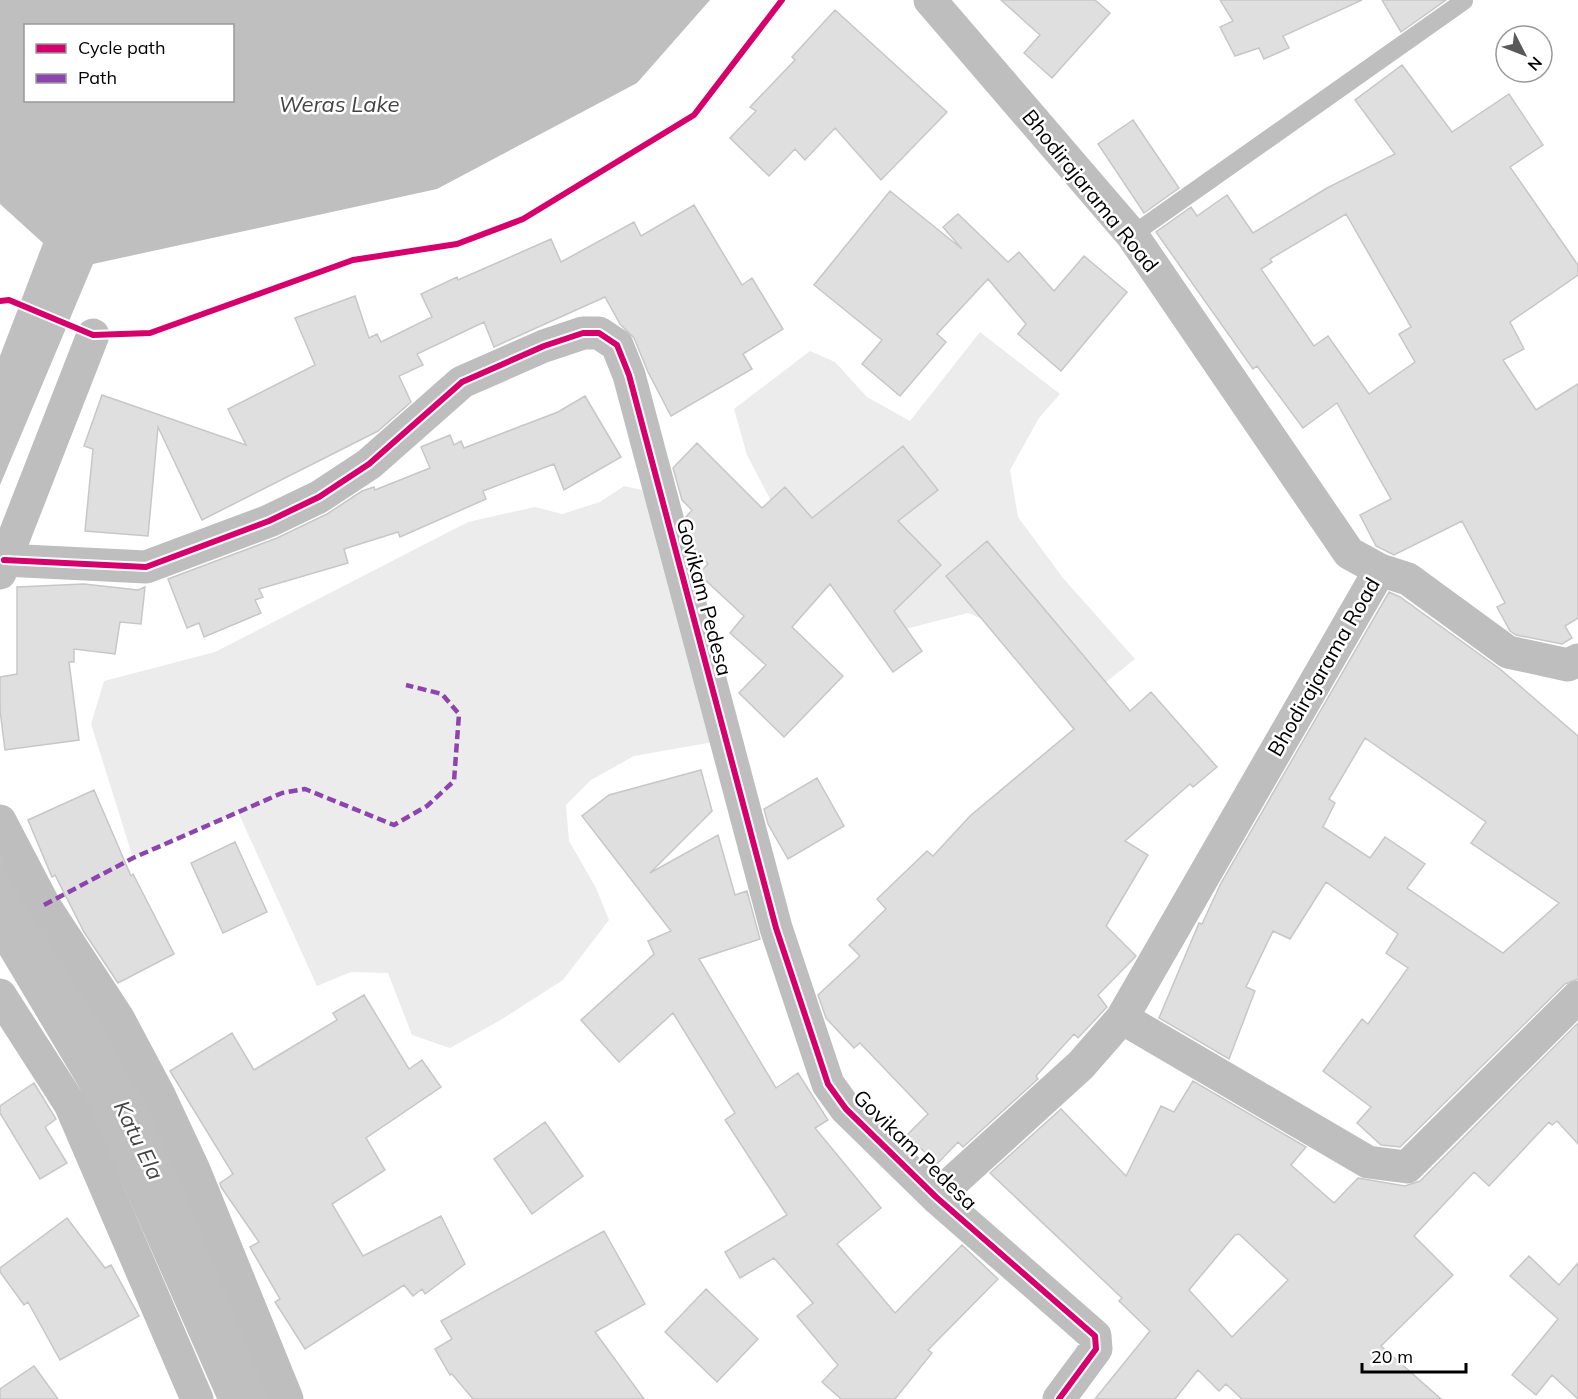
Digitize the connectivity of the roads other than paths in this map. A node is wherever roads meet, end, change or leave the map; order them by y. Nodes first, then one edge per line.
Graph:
1 (930, 0) edge
2 (1464, 1) edge
3 (1132, 235) junction
4 (93, 335) dead end
5 (2, 566) edge
6 (1380, 570) junction
7 (1578, 660) edge
8 (0, 821) edge
9 (0, 995) edge
10 (1578, 997) edge
11 (1122, 1018) junction
12 (936, 1197) junction
13 (197, 1399) edge
14 (287, 1399) edge
15 (1059, 1399) edge

1 - 3 street, Bhodirajarama Road
2 - 3 lane
3 - 6 street, Bhodirajarama Road
4 - 5 street
5 - 12 street, Govikam Pedesa
6 - 7 street
6 - 11 street, Bhodirajarama Road
8 - 14 street
9 - 13 street
10 - 11 street
11 - 12 street, Bhodirajarama Road
12 - 15 street, Govikam Pedesa

